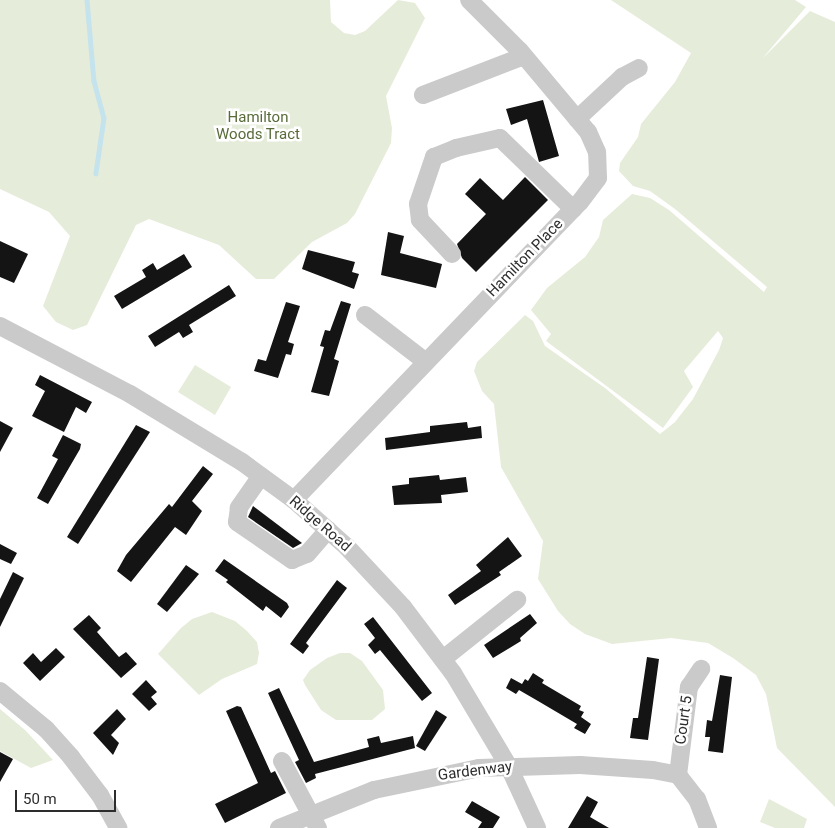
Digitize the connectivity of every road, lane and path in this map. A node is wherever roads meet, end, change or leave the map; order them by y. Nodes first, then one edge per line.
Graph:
1 (469, 0) edge
2 (524, 56) junction
3 (639, 68) dead end
4 (423, 95) dead end
5 (577, 118) junction
6 (573, 209) junction
7 (452, 254) dead end
8 (365, 315) dead end
9 (0, 326) edge
10 (425, 361) junction
11 (261, 476) junction
12 (294, 500) junction
13 (328, 530) junction
14 (517, 600) dead end
15 (442, 659) junction
16 (701, 669) dead end
17 (0, 690) edge
18 (282, 761) dead end
19 (509, 767) junction
20 (678, 775) junction
21 (314, 821) edge
22 (118, 828) edge
23 (279, 828) edge
24 (536, 828) edge
25 (708, 828) edge

1 - 2 street, Hamilton Place
2 - 4 street
2 - 5 street, Hamilton Place
3 - 5 street
5 - 6 street, Hamilton Place
6 - 7 street
6 - 10 street, Hamilton Place
8 - 10 street
9 - 11 street, Ridge Road
10 - 12 street, Hamilton Place
11 - 12 street, Ridge Road
11 - 13 street
12 - 13 street, Ridge Road
13 - 15 street, Ridge Road
14 - 15 street
15 - 19 street, Ridge Road
16 - 20 street, Court 5
17 - 22 street
18 - 21 street
19 - 20 street, Gardenway
19 - 21 street, Gardenway
19 - 24 street, Ridge Road
20 - 25 street
21 - 23 street, Gardenway

